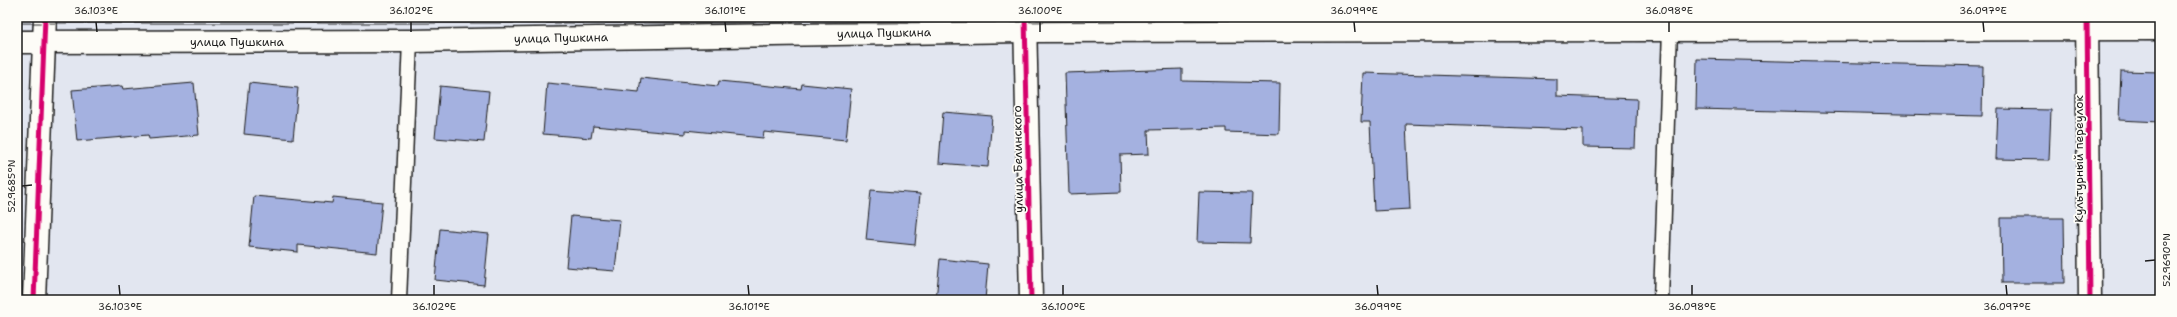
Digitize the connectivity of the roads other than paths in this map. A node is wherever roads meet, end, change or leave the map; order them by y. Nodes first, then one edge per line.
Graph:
1 (45, 17) edge
2 (2088, 23) edge
3 (1025, 24) edge
4 (1670, 29) junction
5 (2160, 29) edge
6 (410, 41) junction
7 (17, 42) edge
8 (44, 42) junction
9 (34, 300) edge
10 (398, 300) edge
11 (1031, 300) edge
12 (1661, 300) edge
13 (2090, 300) edge

1 - 8 main road
2 - 4 main road, улица Пушкина
2 - 5 main road, улица Пушкина
2 - 13 main road, Культурный переулок
3 - 4 main road, улица Пушкина
3 - 6 main road, улица Пушкина
3 - 11 main road, улица Белинского
4 - 12 lane
6 - 8 main road, улица Пушкина
6 - 10 lane
7 - 8 main road, улица Пушкина
8 - 9 main road

